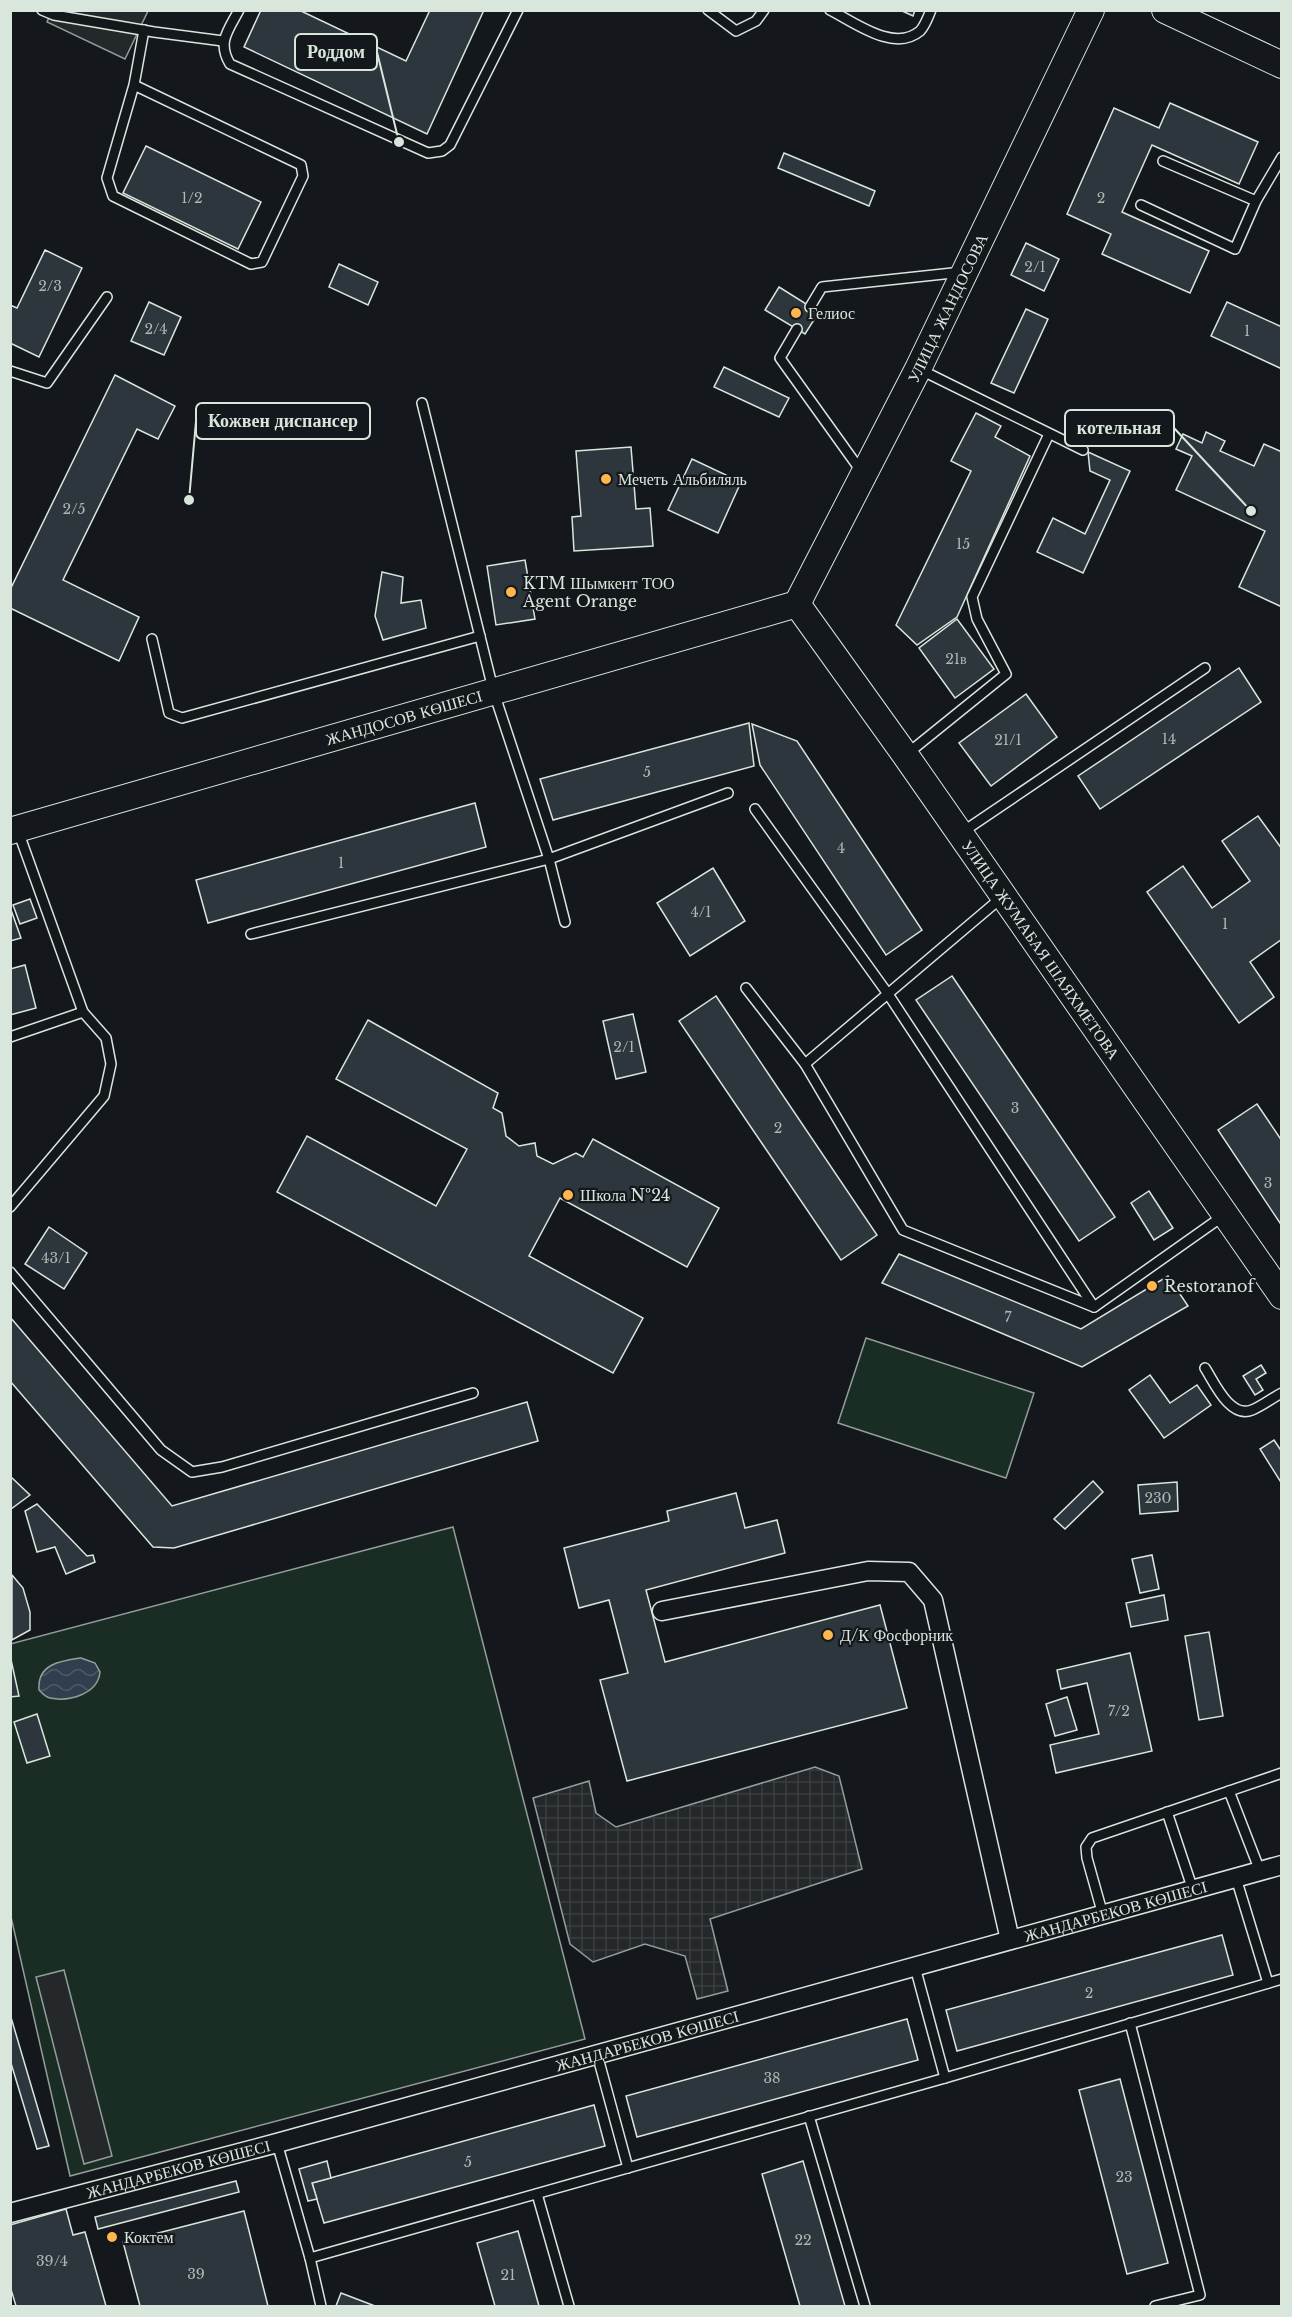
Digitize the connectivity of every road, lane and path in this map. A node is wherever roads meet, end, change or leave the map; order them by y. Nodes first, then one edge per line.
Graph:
1 (42, 10) edge
2 (239, 10) edge
3 (518, 10) edge
4 (708, 10) edge
5 (764, 10) edge
6 (830, 10) edge
7 (931, 10) edge
8 (1091, 10) edge
9 (1165, 10) edge
10 (1203, 10) edge
11 (144, 30) junction
12 (1216, 34) junction
13 (223, 41) junction
14 (1281, 65) edge
15 (134, 85) junction
16 (1281, 157) edge
17 (1163, 161) dead end
18 (1256, 201) junction
19 (1141, 205) dead end
20 (964, 272) junction
21 (107, 297) dead end
22 (810, 307) dead end
23 (797, 329) dead end
24 (918, 369) junction
25 (10, 371) edge
26 (422, 403) dead end
27 (1049, 434) junction
28 (1083, 450) dead end
29 (864, 475) junction
30 (797, 604) junction
31 (480, 636) junction
32 (152, 639) dead end
33 (1205, 668) dead end
34 (494, 693) junction
35 (906, 756) junction
36 (728, 793) dead end
37 (755, 809) dead end
38 (14, 830) edge
39 (959, 834) junction
40 (549, 859) junction
41 (1003, 896) junction
42 (565, 922) dead end
43 (250, 934) dead end
44 (746, 988) dead end
45 (888, 994) junction
46 (83, 1012) junction
47 (10, 1037) edge
48 (805, 1064) junction
49 (10, 1207) edge
50 (1224, 1215) junction
51 (10, 1272) edge
52 (1281, 1296) edge
53 (1094, 1307) junction
54 (1205, 1368) dead end
55 (1281, 1392) edge
56 (473, 1393) dead end
57 (662, 1611) dead end
58 (1281, 1773) edge
59 (1229, 1791) junction
60 (1167, 1812) junction
61 (1281, 1865) edge
62 (1260, 1871) junction
63 (1236, 1878) junction
64 (1194, 1890) junction
65 (1103, 1915) junction
66 (1010, 1941) junction
67 (915, 1967) junction
68 (1281, 1979) edge
69 (1268, 1983) junction
70 (1130, 2023) junction
71 (597, 2055) junction
72 (945, 2078) junction
73 (809, 2116) junction
74 (277, 2143) junction
75 (628, 2168) junction
76 (537, 2194) junction
77 (10, 2213) edge
78 (310, 2258) junction
79 (321, 2307) edge
80 (569, 2307) edge
81 (865, 2307) edge
82 (1155, 2307) edge

1 - 11 lane
2 - 13 lane
3 - 13 lane
4 - 5 lane
6 - 7 lane
8 - 20 street, УЛИЦА ЖАНДОСОВА
9 - 12 street
10 - 12 street
11 - 13 lane
11 - 15 lane
12 - 14 street
15 - 15 lane
16 - 18 lane
17 - 18 lane
18 - 19 lane
20 - 22 lane
20 - 24 street, УЛИЦА ЖАНДОСОВА
21 - 25 lane
23 - 29 lane
24 - 27 lane
24 - 29 street, УЛИЦА ЖАНДОСОВА
26 - 31 lane
27 - 28 lane
27 - 35 lane
29 - 30 street, УЛИЦА ЖАНДОСОВА
30 - 34 street, ЖАНДОСОВ КӨШЕСІ
30 - 35 street, УЛИЦА ЖУМАБАЯ ШАЯХМЕТОВА
31 - 32 lane
31 - 34 lane
33 - 39 lane
34 - 38 street, ЖАНДОСОВ КӨШЕСІ
34 - 40 lane
35 - 39 street, УЛИЦА ЖУМАБАЯ ШАЯХМЕТОВА
36 - 40 lane
37 - 45 lane
38 - 46 lane
39 - 41 street, УЛИЦА ЖУМАБАЯ ШАЯХМЕТОВА
40 - 42 lane
40 - 43 lane
41 - 45 lane
41 - 50 street, УЛИЦА ЖУМАБАЯ ШАЯХМЕТОВА
44 - 48 lane
45 - 48 lane
45 - 53 lane
46 - 47 lane
46 - 49 lane
48 - 53 lane
50 - 52 street, УЛИЦА ЖУМАБАЯ ШАЯХМЕТОВА
50 - 53 lane
51 - 56 lane
54 - 55 lane
57 - 66 street
58 - 59 lane
59 - 60 lane
59 - 62 lane
60 - 64 lane
60 - 65 lane
61 - 62 street, ЖАНДАРБЕКОВ КӨШЕСІ
62 - 63 street, ЖАНДАРБЕКОВ КӨШЕСІ
63 - 64 street, ЖАНДАРБЕКОВ КӨШЕСІ
63 - 69 lane
64 - 65 street, ЖАНДАРБЕКОВ КӨШЕСІ
65 - 66 street, ЖАНДАРБЕКОВ КӨШЕСІ
66 - 67 street, ЖАНДАРБЕКОВ КӨШЕСІ
67 - 71 street, ЖАНДАРБЕКОВ КӨШЕСІ
67 - 72 lane
68 - 69 lane
69 - 70 lane
70 - 72 lane
70 - 82 lane
71 - 74 street, ЖАНДАРБЕКОВ КӨШЕСІ
71 - 75 lane
72 - 73 lane
73 - 75 lane
73 - 81 lane
74 - 77 street, ЖАНДАРБЕКОВ КӨШЕСІ
74 - 78 lane
75 - 76 lane
76 - 78 lane
76 - 80 lane
78 - 79 lane

